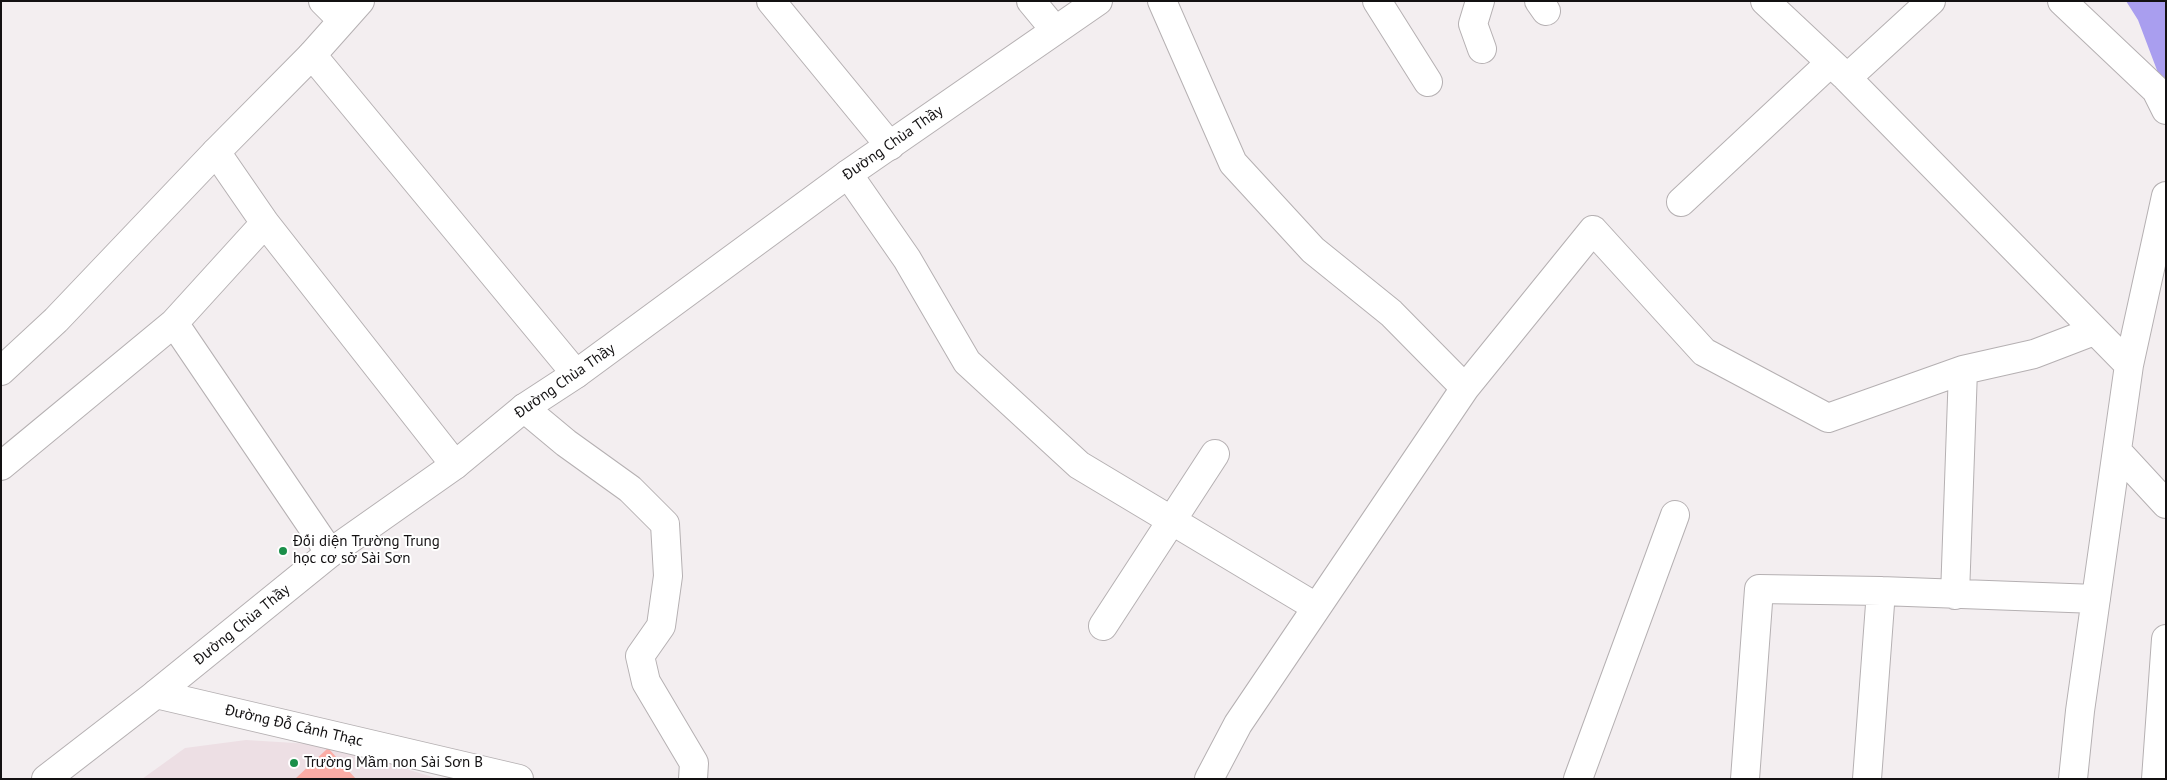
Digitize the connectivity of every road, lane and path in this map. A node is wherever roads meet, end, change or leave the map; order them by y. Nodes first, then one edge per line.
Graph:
1 (771, 1) edge
2 (1031, 1) edge
3 (1098, 1) edge
4 (1162, 1) edge
5 (1377, 1) edge
6 (1480, 1) edge
7 (1765, 1) edge
8 (1931, 1) edge
9 (2062, 1) edge
10 (342, 7) edge
11 (1055, 30) junction
12 (1482, 49) dead end
13 (312, 55) junction
14 (1838, 70) junction
15 (1428, 82) dead end
16 (2166, 110) edge
17 (890, 146) junction
18 (216, 152) junction
19 (848, 174) junction
20 (2166, 196) edge
21 (1681, 202) dead end
22 (265, 223) junction
23 (174, 323) junction
24 (2094, 331) junction
25 (2129, 365) junction
26 (1963, 370) junction
27 (1, 371) edge
28 (576, 374) junction
29 (1465, 388) junction
30 (524, 408) junction
31 (2117, 451) junction
32 (1215, 454) dead end
33 (455, 465) junction
34 (1, 466) edge
35 (2166, 504) edge
36 (1675, 514) dead end
37 (1170, 521) junction
38 (330, 553) junction
39 (1882, 591) junction
40 (1955, 595) junction
41 (2096, 599) junction
42 (1316, 607) junction
43 (1103, 626) dead end
44 (2166, 639) edge
45 (156, 694) junction
46 (46, 779) edge
47 (519, 779) edge
48 (693, 779) edge
49 (1209, 779) edge
50 (1578, 779) edge
51 (1744, 779) edge
52 (1867, 779) edge
53 (2073, 779) edge
54 (2156, 779) edge

1 - 17 street
2 - 11 street
3 - 11 street, Đường Chùa Thầy
4 - 29 street
5 - 15 street
6 - 12 street
7 - 14 street
8 - 14 street
9 - 16 street
10 - 13 street
11 - 17 street, Đường Chùa Thầy
13 - 18 street
13 - 28 street
14 - 21 street
14 - 24 street
17 - 19 street, Đường Chùa Thầy
18 - 22 street
18 - 27 street
19 - 28 street, Đường Chùa Thầy
19 - 37 street
20 - 25 street
22 - 23 street
22 - 33 street
23 - 34 street
23 - 38 street
24 - 25 street
24 - 26 street
25 - 31 street
26 - 29 street
26 - 40 street
28 - 30 street, Đường Chùa Thầy
29 - 42 street
30 - 33 street, Đường Chùa Thầy
30 - 48 street
31 - 35 street
31 - 41 street
32 - 37 street
33 - 38 street, Đường Chùa Thầy
36 - 50 street
37 - 42 street
37 - 43 street
38 - 45 street, Đường Chùa Thầy
39 - 40 street
39 - 51 street
39 - 52 street
40 - 41 street
41 - 53 street
42 - 49 street
44 - 54 street
45 - 46 street, Đường Chùa Thầy
45 - 47 street, Đường Đỗ Cảnh Thạc

